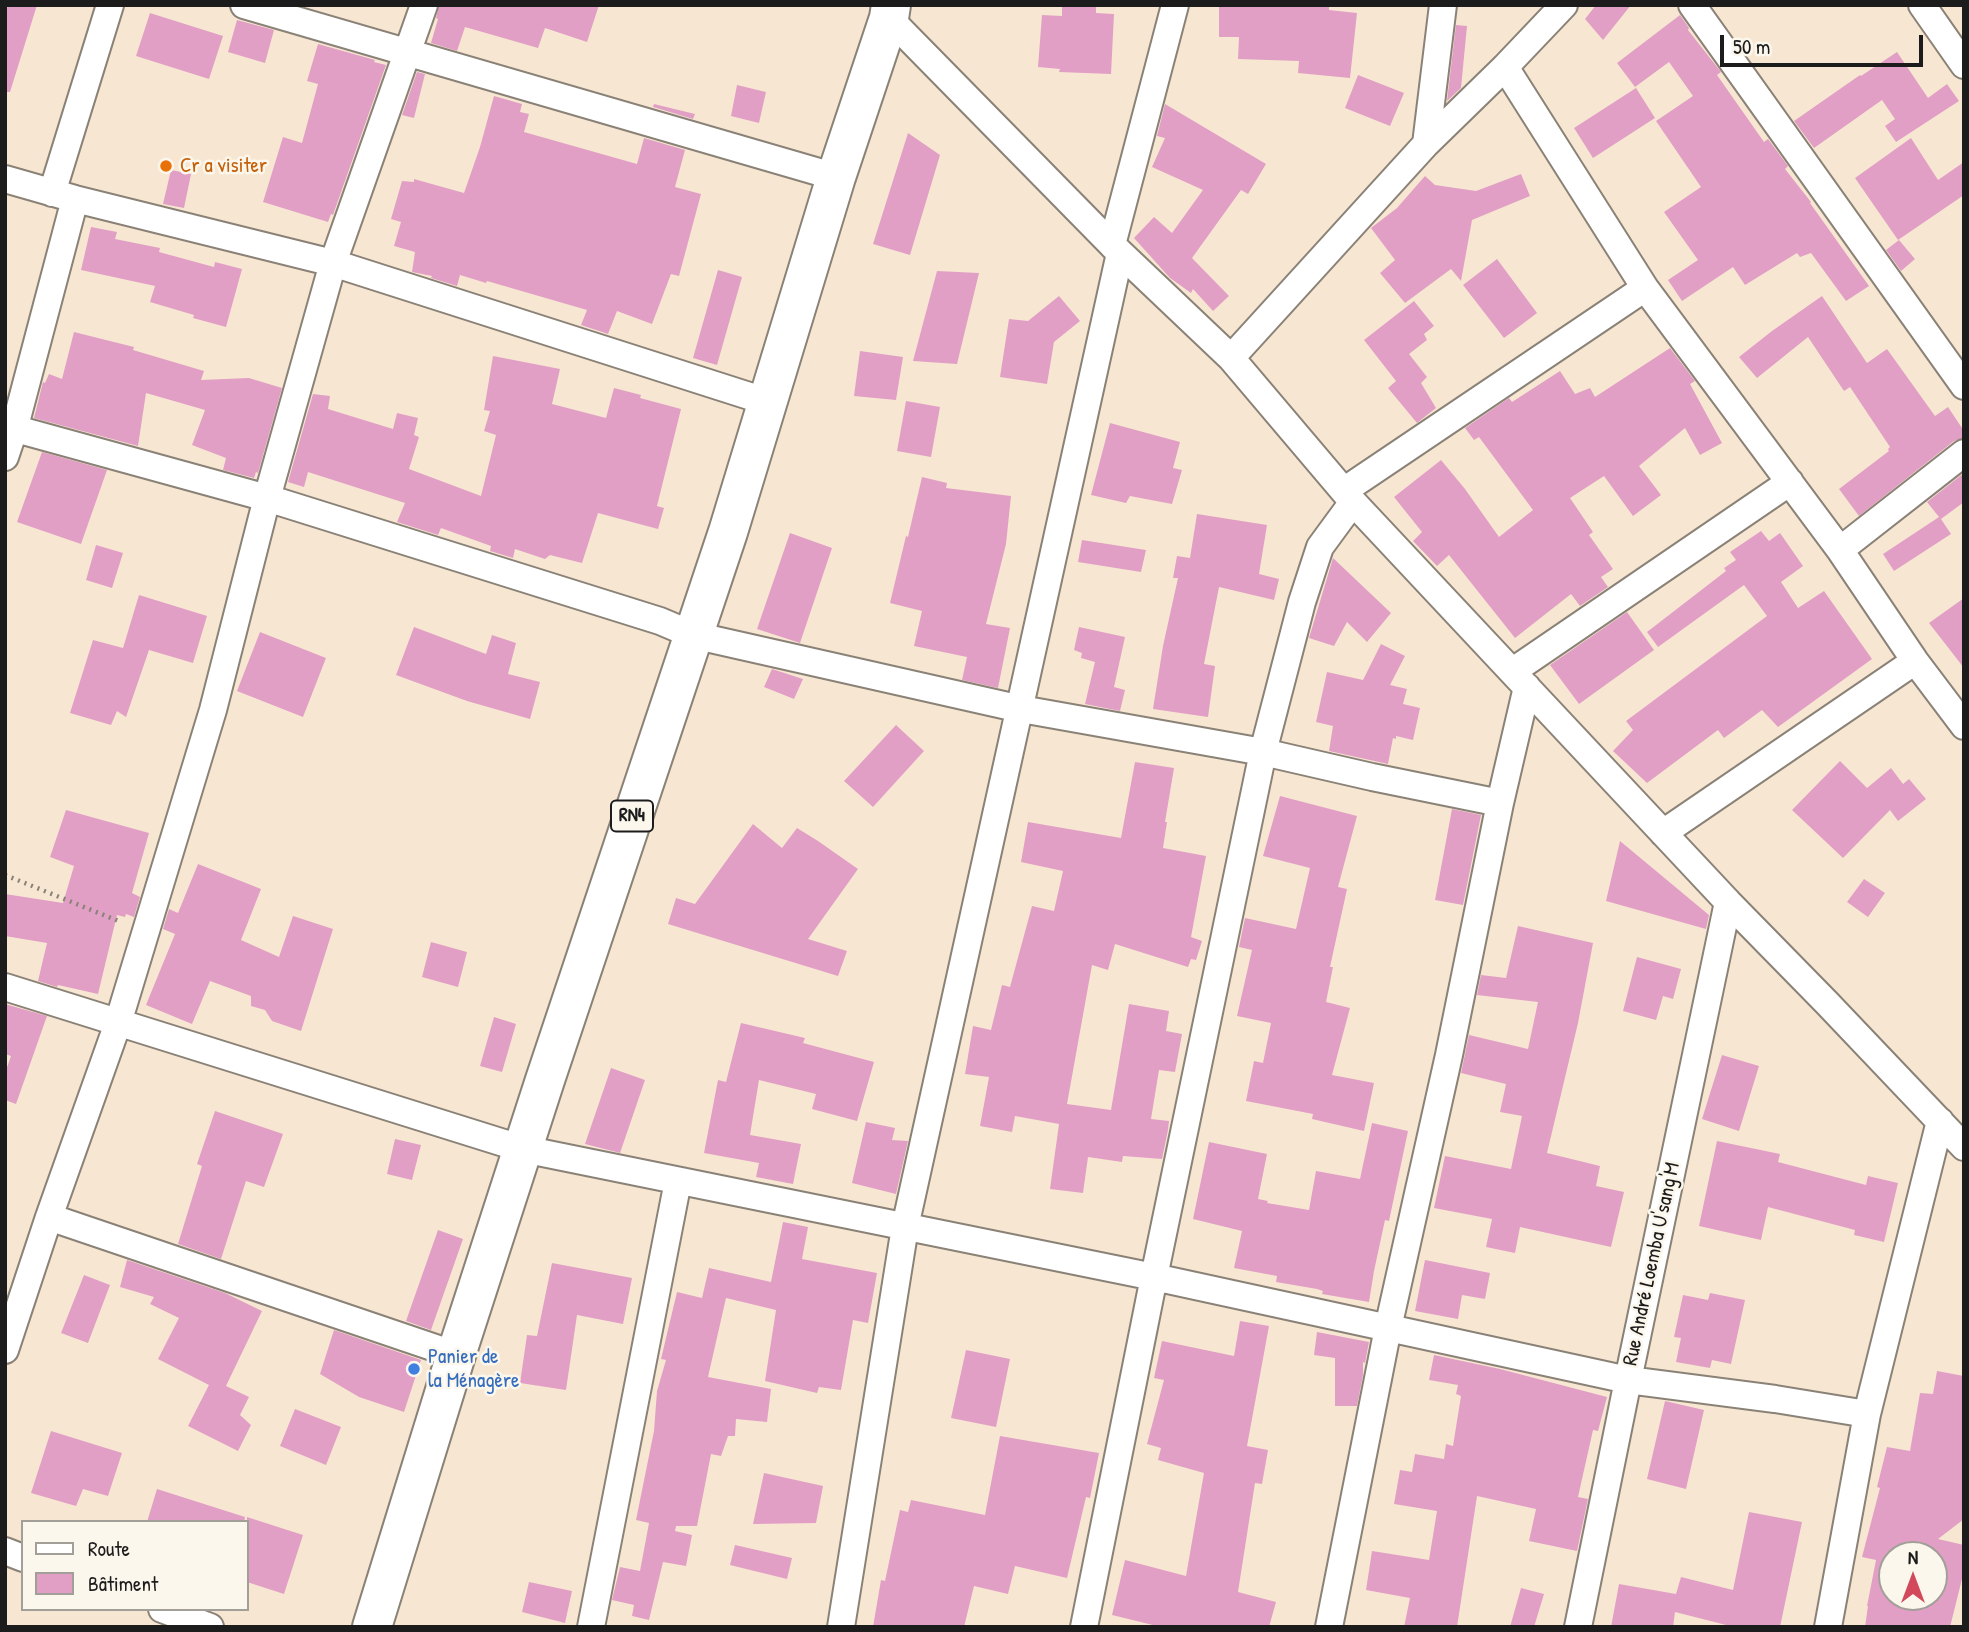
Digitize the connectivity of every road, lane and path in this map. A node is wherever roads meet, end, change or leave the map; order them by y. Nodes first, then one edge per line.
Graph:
1 (110, 5) edge
2 (244, 5) edge
3 (424, 5) edge
4 (1175, 5) edge
5 (1443, 5) edge
6 (1564, 5) edge
7 (1692, 5) edge
8 (1922, 5) edge
9 (890, 11) edge
10 (409, 53) junction
11 (1964, 65) edge
12 (1505, 67) junction
13 (1426, 144) junction
14 (836, 177) junction
15 (5, 179) edge
16 (64, 196) junction
17 (1116, 249) junction
18 (333, 263) junction
19 (1645, 288) junction
20 (1231, 358) junction
21 (1964, 386) edge
22 (768, 402) junction
23 (10, 428) edge
24 (1964, 453) edge
25 (5, 457) edge
26 (1790, 482) junction
27 (1349, 496) junction
28 (267, 498) junction
29 (1840, 550) junction
30 (692, 635) junction
31 (1915, 661) junction
32 (1520, 679) junction
33 (1021, 709) junction
34 (1963, 722) edge
35 (1263, 752) junction
36 (1500, 803) junction
37 (1663, 833) junction
38 (5, 876) edge
39 (1728, 902) junction
40 (146, 932) junction
41 (5, 987) edge
42 (118, 1023) junction
43 (1940, 1121) junction
44 (1964, 1147) edge
45 (523, 1149) junction
46 (678, 1181) junction
47 (49, 1217) junction
48 (905, 1227) junction
49 (1154, 1277) junction
50 (1388, 1328) junction
51 (5, 1350) edge
52 (456, 1355) junction
53 (1628, 1380) junction
54 (1867, 1414) junction
55 (167, 1611) edge
56 (209, 1627) edge
57 (372, 1627) edge
58 (592, 1627) edge
59 (841, 1627) edge
60 (1084, 1627) edge
61 (1329, 1627) edge
62 (1578, 1627) edge
63 (1828, 1627) edge

1 - 16 street
2 - 10 street
3 - 10 street
4 - 17 street
5 - 13 street
6 - 12 street
7 - 21 street
8 - 11 street
9 - 14 highway, RN4
9 - 17 street
10 - 14 street
10 - 18 street
12 - 13 street
12 - 19 street
13 - 20 street
14 - 22 highway, RN4
15 - 16 street
16 - 18 street
16 - 23 street
17 - 20 street
17 - 33 street
18 - 22 street
18 - 28 street
19 - 26 street
19 - 27 street
20 - 27 street
22 - 30 highway, RN4
23 - 25 street
23 - 28 street
24 - 29 street
26 - 29 street
26 - 32 street
27 - 32 street
27 - 35 street
28 - 30 street
28 - 40 street
29 - 31 street
30 - 33 street
30 - 45 highway, RN4
31 - 34 street
31 - 37 street
32 - 36 street
32 - 37 street
33 - 35 street
33 - 48 street
35 - 36 street
35 - 49 street
36 - 50 street
37 - 39 street
38 - 40 path
39 - 43 street
39 - 53 street, Rue André Loemba U'sang'M
40 - 42 street
41 - 42 street
42 - 45 street
42 - 47 street
43 - 44 street
43 - 54 street
45 - 46 street
45 - 52 highway, RN4
46 - 48 street
46 - 58 street
47 - 51 street
47 - 52 street
48 - 49 street
48 - 59 street
49 - 50 street
49 - 60 street
50 - 53 street
50 - 61 street
52 - 57 highway, RN4
53 - 54 street
53 - 62 street, Rue André Loemba U'sang'M
54 - 63 street
55 - 56 street

